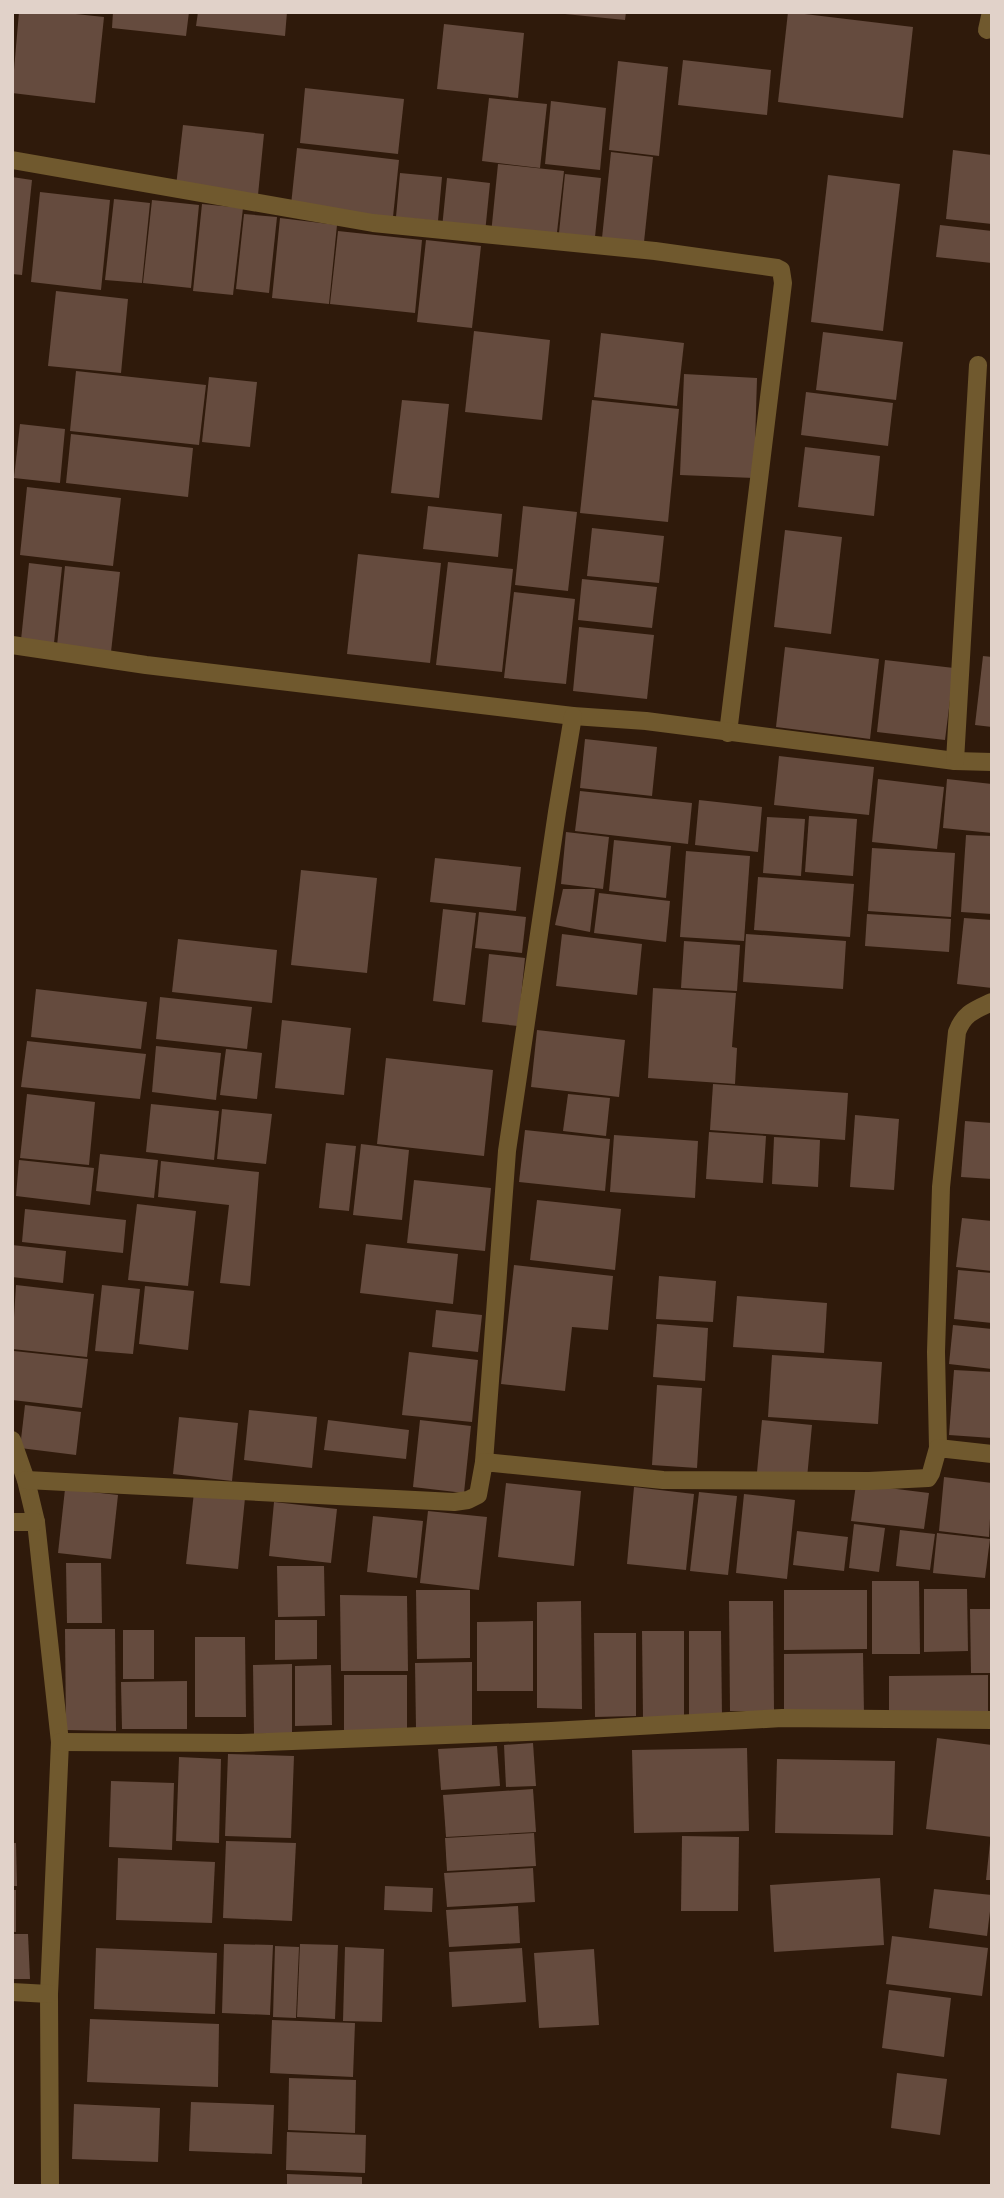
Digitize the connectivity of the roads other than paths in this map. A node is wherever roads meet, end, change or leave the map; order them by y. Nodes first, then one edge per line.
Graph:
1 (12, 160) edge
2 (978, 365) dead end
3 (12, 645) edge
4 (573, 716) junction
5 (728, 733) junction
6 (955, 761) junction
7 (992, 762) edge
8 (992, 1002) edge
9 (12, 1440) edge
10 (938, 1448) junction
11 (992, 1454) edge
12 (484, 1462) junction
13 (26, 1480) junction
14 (12, 1522) edge
15 (36, 1522) junction
16 (992, 1720) edge
17 (60, 1742) junction
18 (12, 1992) edge
19 (48, 1994) junction
20 (50, 2186) edge

1 - 5 street
2 - 6 street
3 - 4 street
4 - 5 street
4 - 12 street
5 - 6 street
6 - 7 street
8 - 10 street
9 - 13 street
10 - 11 street
10 - 12 street
12 - 13 street
13 - 15 street
14 - 15 street
15 - 17 street
16 - 17 street
17 - 19 street
18 - 19 street
19 - 20 street

